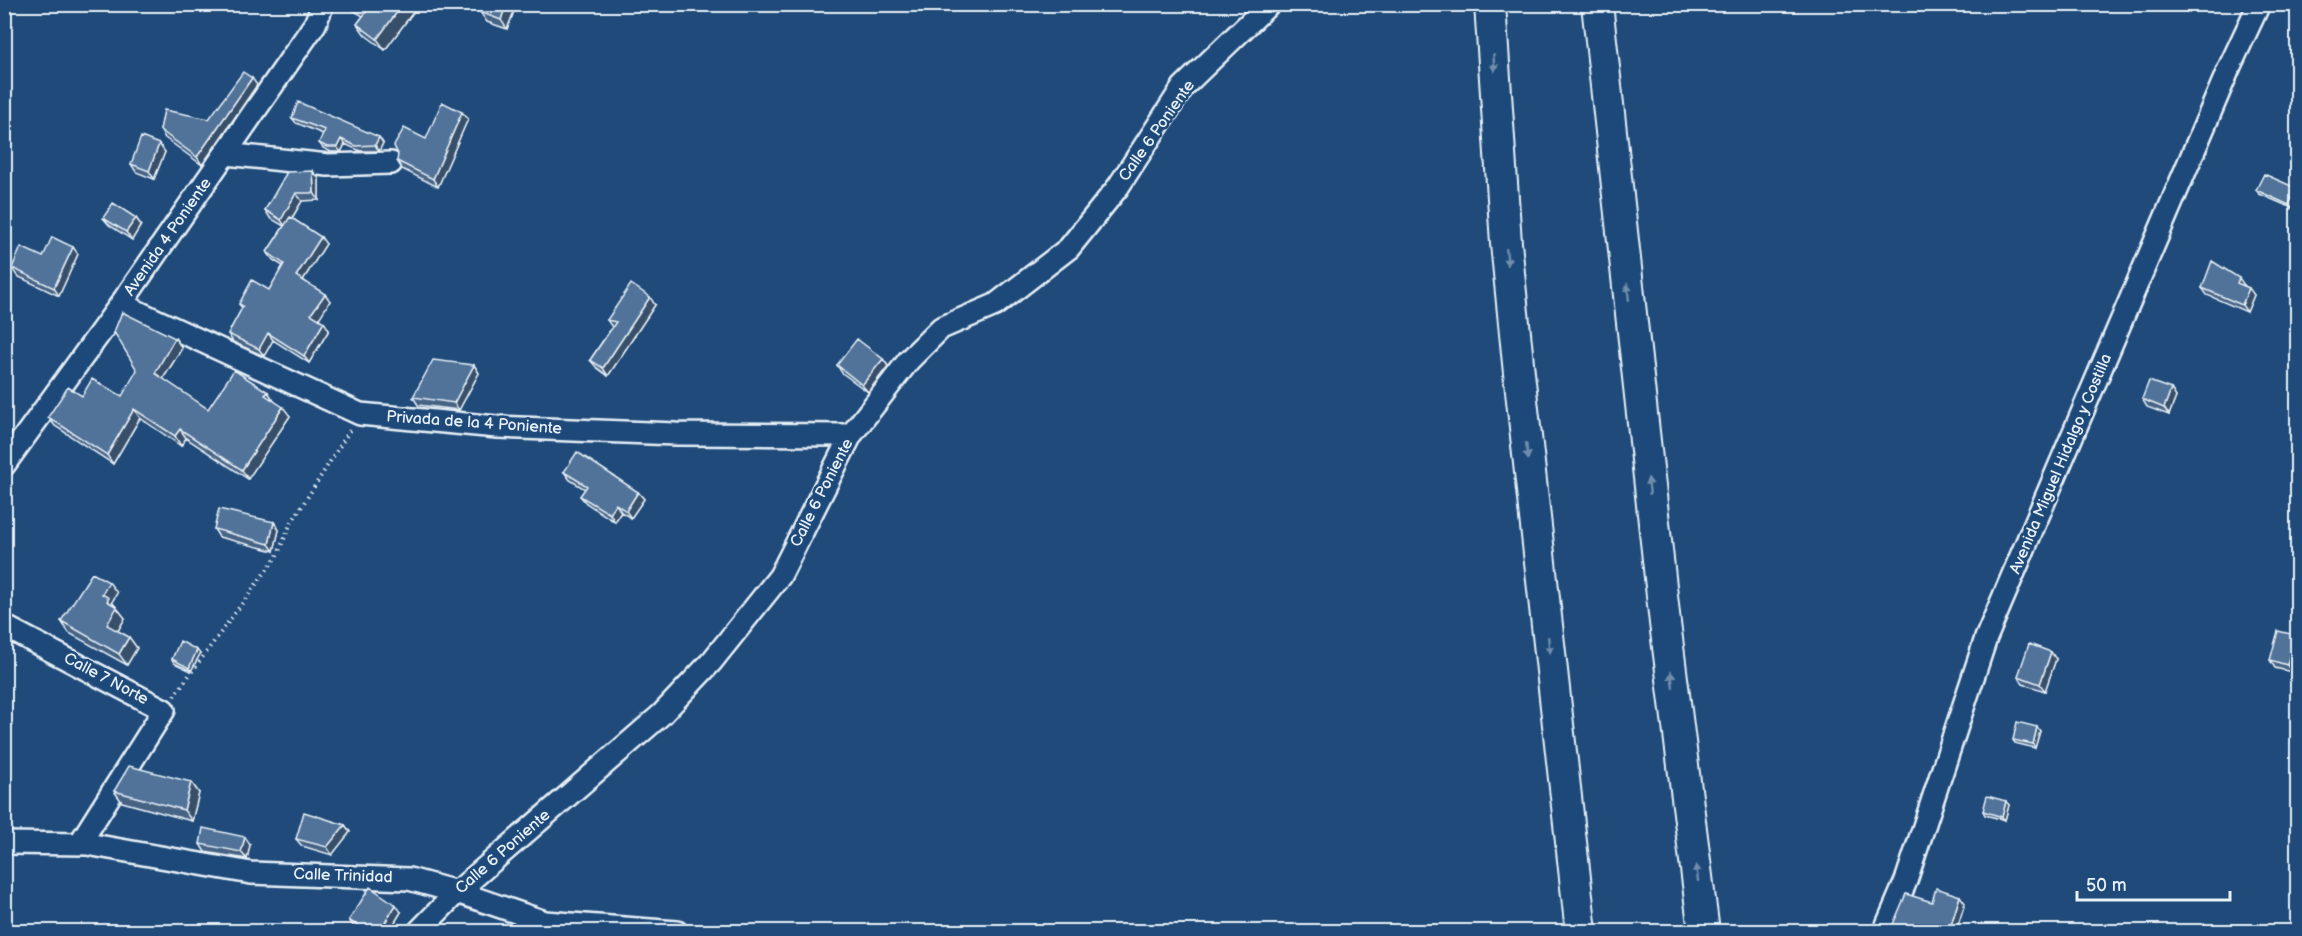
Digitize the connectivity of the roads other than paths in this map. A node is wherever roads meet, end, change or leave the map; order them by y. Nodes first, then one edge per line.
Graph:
1 (323, 4) edge
2 (1269, 4) edge
3 (1490, 4) edge
4 (1597, 4) edge
5 (2259, 4) edge
6 (226, 153) junction
7 (391, 163) dead end
8 (121, 304) junction
9 (850, 435) junction
10 (4, 465) edge
11 (4, 626) edge
12 (4, 843) edge
13 (80, 843) junction
14 (457, 892) junction
15 (418, 932) edge
16 (677, 932) edge
17 (1581, 932) edge
18 (1704, 932) edge
19 (1884, 932) edge

1 - 6 street, Avenida 4 Poniente
2 - 9 street, Calle 6 Poniente
3 -> 17 highway
18 -> 4 highway
5 - 19 street, Avenida Miguel Hidalgo y Costilla
6 - 7 street
6 - 8 street, Avenida 4 Poniente
8 - 9 street, Privada de la 4 Poniente
8 - 10 street, Avenida 4 Poniente
9 - 14 street, Calle 6 Poniente
11 - 13 street, Calle 7 Norte
12 - 13 street, Calle Trinidad
13 - 14 street, Calle Trinidad
14 - 15 street, Calle 6 Poniente
14 - 16 street, Calle Trinidad

